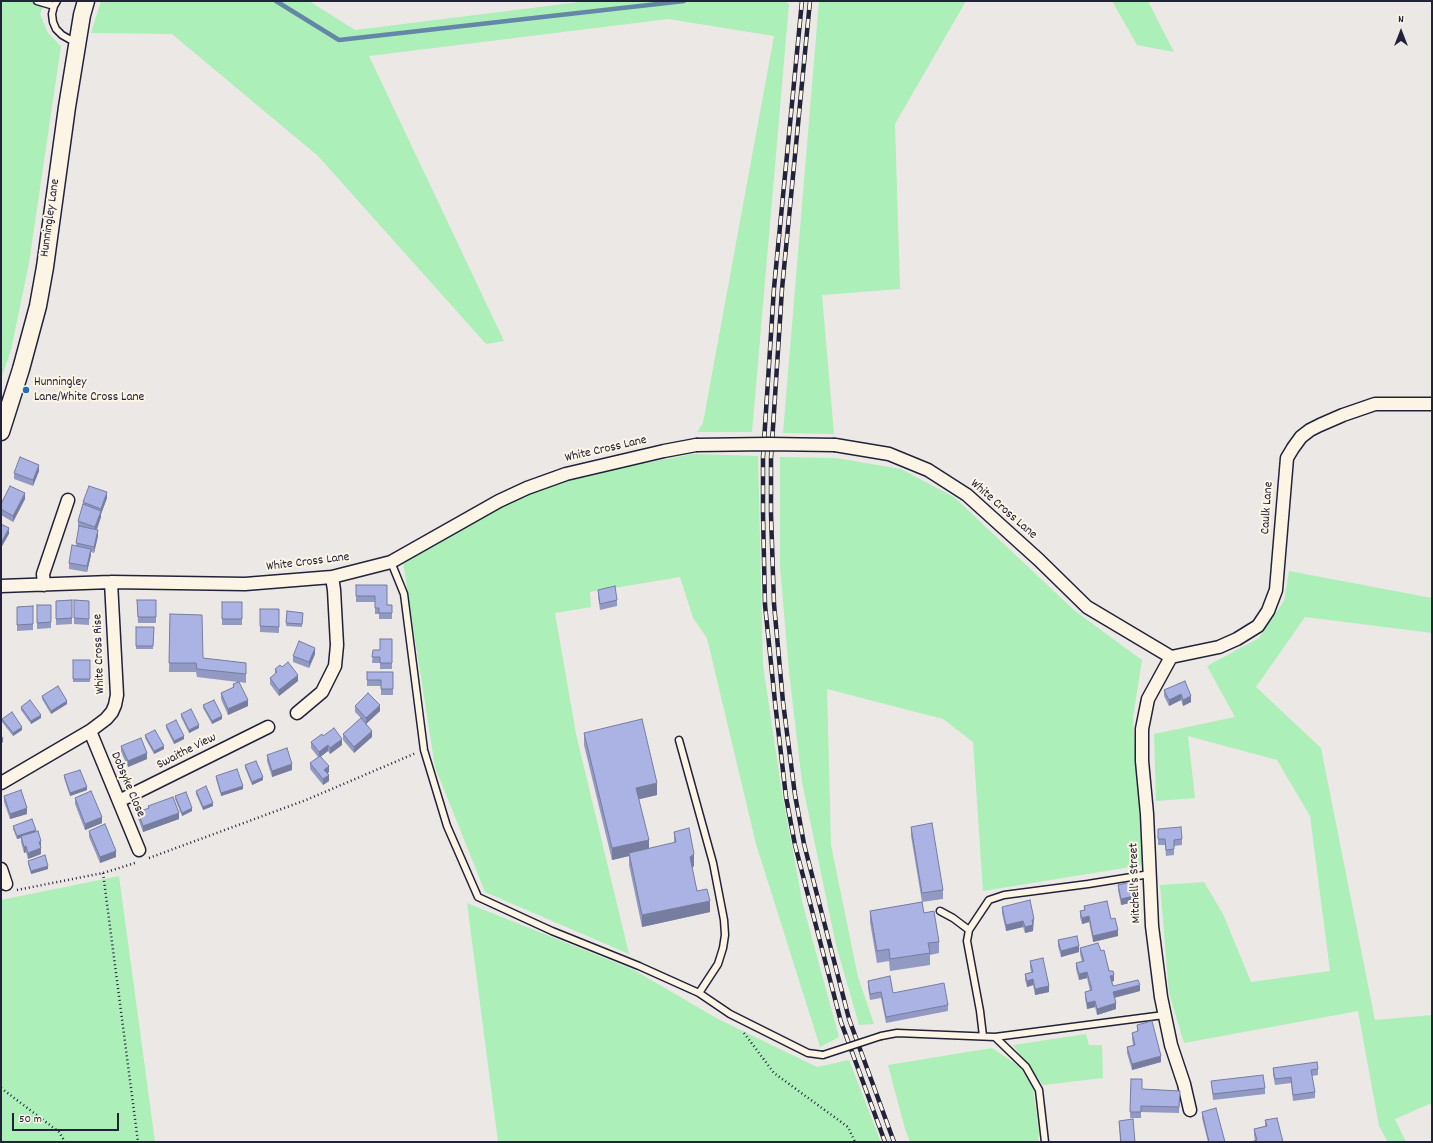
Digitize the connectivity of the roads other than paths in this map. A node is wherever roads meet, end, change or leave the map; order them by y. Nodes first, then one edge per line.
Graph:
1 (37, 1) edge
2 (86, 1) edge
3 (55, 3) edge
4 (77, 41) junction
5 (1432, 404) edge
6 (1, 432) edge
7 (68, 500) dead end
8 (391, 562) junction
9 (332, 577) junction
10 (111, 582) junction
11 (44, 585) junction
12 (1, 586) edge
13 (1171, 658) junction
14 (297, 713) dead end
15 (268, 727) dead end
16 (90, 731) junction
17 (679, 740) dead end
18 (1, 782) edge
19 (119, 801) junction
20 (139, 857) road end
21 (1, 869) edge
22 (1150, 874) junction
23 (11, 887) road end
24 (940, 911) dead end
25 (969, 930) junction
26 (699, 993) junction
27 (1164, 1015) junction
28 (983, 1036) junction
29 (995, 1037) junction
30 (1190, 1110) dead end
31 (1045, 1142) edge

1 - 3 lane
2 - 4 main road, Hunningley Lane
3 - 4 lane
4 - 6 main road, Hunningley Lane
5 - 13 street, Caulk Lane
7 - 11 street
8 - 9 street, White Cross Lane
8 - 13 street, White Cross Lane, bridge
8 - 26 lane
9 - 10 street, White Cross Lane
9 - 14 street
10 - 11 street, White Cross Lane
10 - 16 street, White Cross Rise
11 - 12 street, White Cross Lane
13 - 22 street, Mitchell's Street
15 - 19 street, Swaithe View
16 - 18 street, White Cross Rise
16 - 19 street, Dobsyke Close
17 - 26 lane
19 - 20 street, Dobsyke Close
21 - 23 street
22 - 25 lane
22 - 27 street, Mitchell's Street
24 - 25 lane
25 - 28 lane
26 - 28 lane, bridge
27 - 29 lane
27 - 30 street, Mitchell's Street
28 - 29 lane
29 - 31 lane

